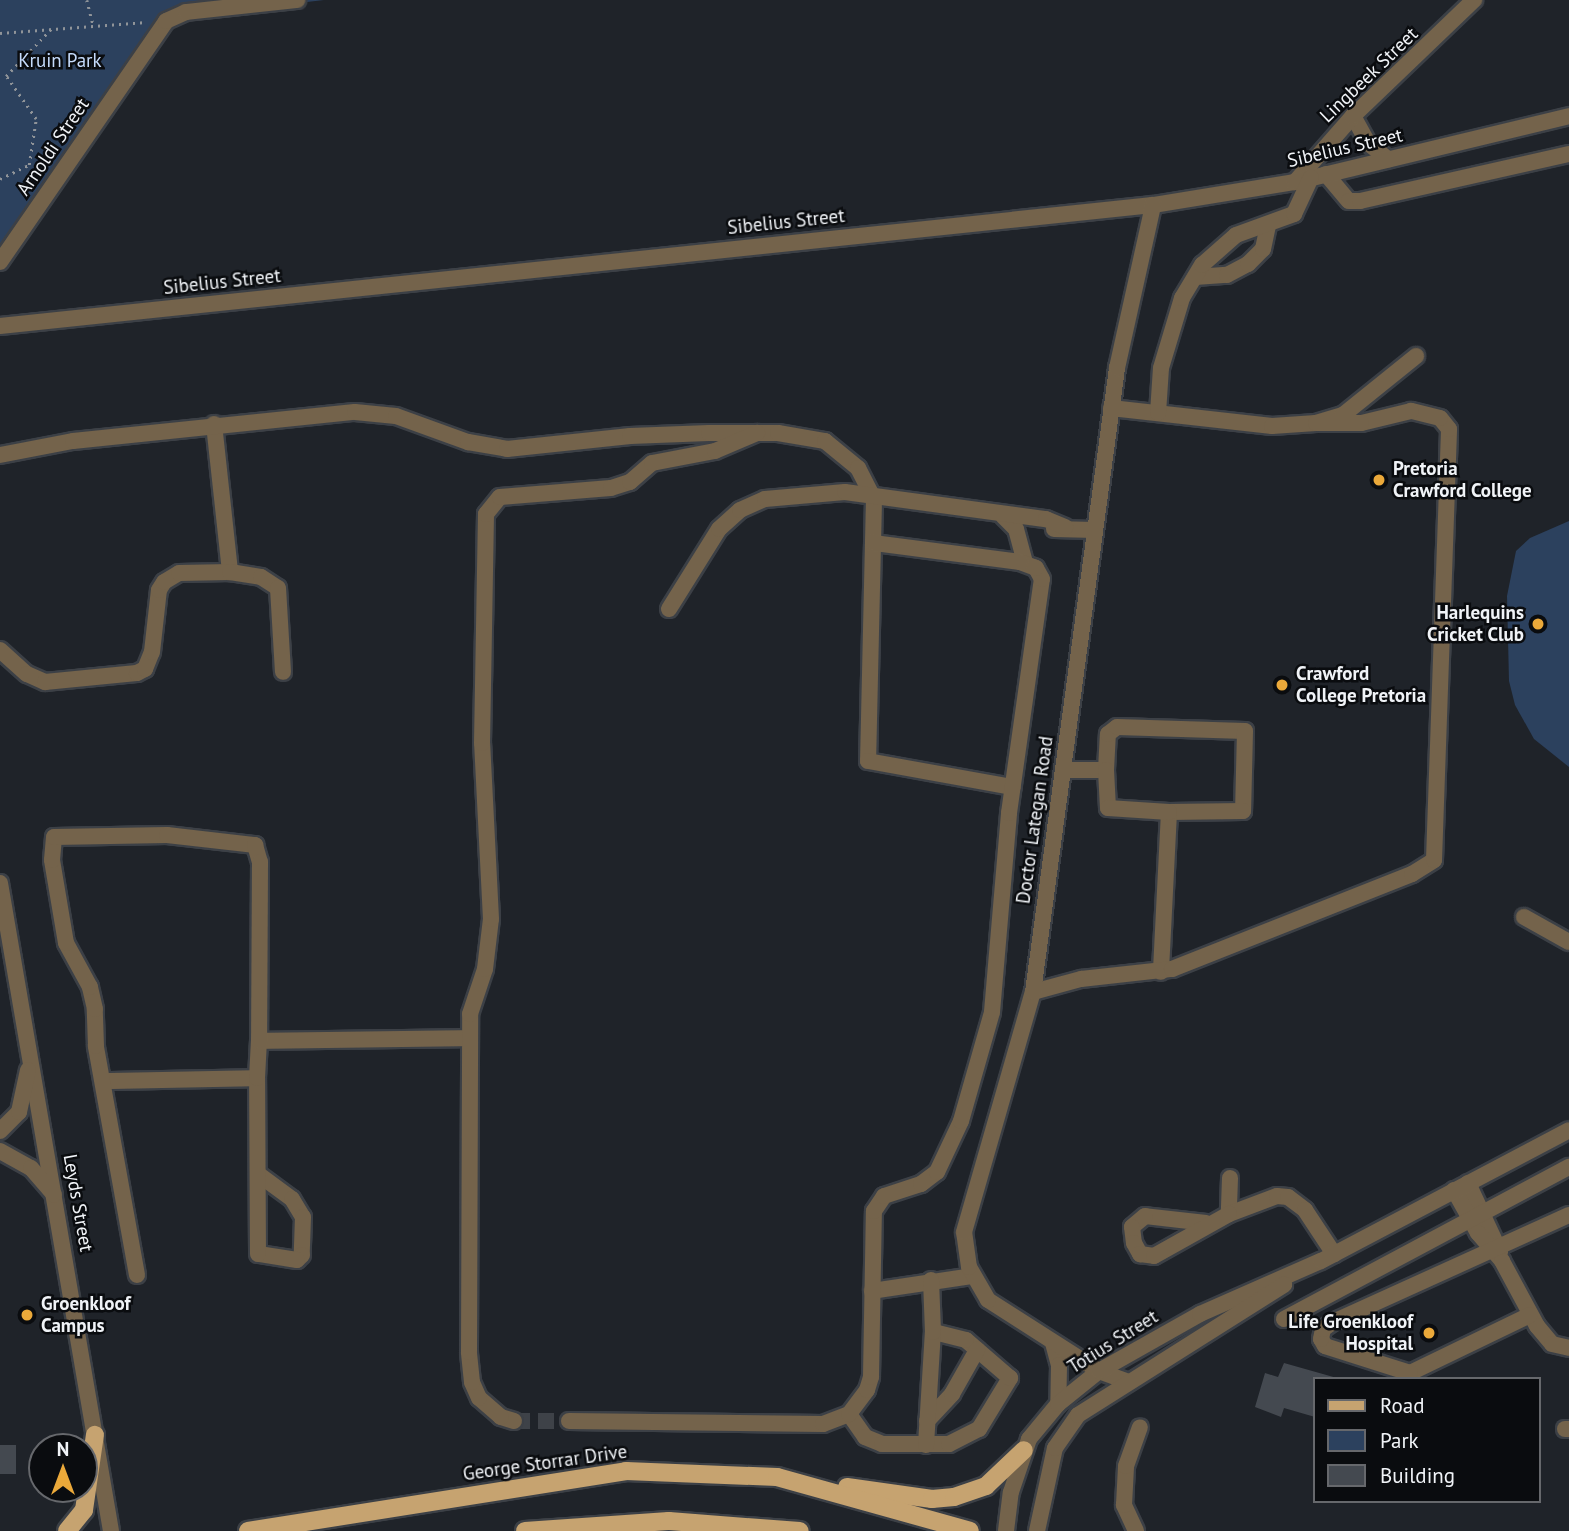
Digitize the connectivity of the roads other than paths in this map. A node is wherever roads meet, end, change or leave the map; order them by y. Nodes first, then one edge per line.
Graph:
1 (297, 0) edge
2 (1474, 0) edge
3 (1353, 116) junction
4 (1569, 116) edge
5 (1569, 154) edge
6 (1388, 159) junction
7 (1311, 178) junction
8 (1153, 205) junction
9 (1268, 226) junction
10 (0, 262) edge
11 (1195, 277) junction
12 (0, 327) edge
13 (1416, 356) dead end
14 (1111, 408) junction
15 (1158, 413) junction
16 (1316, 424) junction
17 (214, 425) junction
18 (758, 432) junction
19 (0, 455) edge
20 (874, 499) junction
21 (1008, 517) junction
22 (1095, 530) junction
23 (873, 543) junction
24 (1025, 563) junction
25 (230, 572) junction
26 (670, 609) dead end
27 (0, 650) edge
28 (283, 672) dead end
29 (1106, 770) junction
30 (1063, 771) junction
31 (1013, 787) junction
32 (1169, 812) junction
33 (0, 883) edge
34 (1524, 917) dead end
35 (1569, 942) edge
36 (1161, 972) junction
37 (1033, 992) junction
38 (470, 1038) junction
39 (259, 1041) junction
40 (30, 1050) junction
41 (257, 1078) junction
42 (106, 1081) junction
43 (1569, 1130) edge
44 (0, 1131) edge
45 (0, 1151) edge
46 (1569, 1167) edge
47 (258, 1174) junction
48 (1230, 1178) dead end
49 (1461, 1186) junction
50 (56, 1196) junction
51 (1229, 1214) junction
52 (1476, 1214) junction
53 (1569, 1214) edge
54 (1206, 1223) dead end
55 (1498, 1254) junction
56 (1327, 1257) junction
57 (137, 1275) dead end
58 (972, 1276) junction
59 (931, 1280) junction
60 (872, 1291) junction
61 (1530, 1315) junction
62 (1284, 1319) dead end
63 (933, 1332) junction
64 (1053, 1343) junction
65 (1569, 1348) edge
66 (977, 1350) junction
67 (1098, 1371) junction
68 (1126, 1381) junction
69 (1093, 1403) junction
70 (1058, 1404) junction
71 (849, 1414) junction
72 (514, 1421) tunnel mouth
73 (569, 1421) tunnel mouth
74 (927, 1421) junction
75 (1140, 1427) dead end
76 (95, 1433) edge
77 (926, 1445) junction
78 (1024, 1450) junction
79 (98, 1453) edge
80 (777, 1478) junction
81 (86, 1503) edge
82 (67, 1531) edge
83 (111, 1531) edge
84 (248, 1531) edge
85 (525, 1531) edge
86 (800, 1531) edge
87 (970, 1531) edge
88 (1006, 1531) edge
89 (1037, 1531) edge
90 (1136, 1531) edge

1 - 10 street, Arnoldi Street
2 - 3 street, Lingbeek Street
3 - 6 street
3 - 7 street, Lingbeek Street
4 - 6 street, Sibelius Street
5 - 7 street
6 - 7 street, Sibelius Street
7 - 8 street, Sibelius Street
7 - 9 street, Lingbeek Street
8 - 12 street, Sibelius Street
8 - 14 street, Doctor Lategan Road
9 - 11 street, Lingbeek Street
9 - 11 street
11 - 15 street, Lingbeek Street
13 - 16 street
14 - 15 street
14 - 22 street, Doctor Lategan Road
15 - 16 street
16 - 36 street
17 - 18 street
17 - 19 street
17 - 25 street
18 - 20 street
18 - 38 street
20 - 21 street
20 - 23 street
20 - 26 street
21 - 22 street
21 - 24 street
22 - 30 street, Doctor Lategan Road
23 - 24 street
23 - 31 street
24 - 31 street
25 - 27 street
25 - 28 street
29 - 30 street
29 - 32 street
29 - 32 street
30 - 37 street, Doctor Lategan Road
31 - 60 street
32 - 36 street
33 - 40 street, Leyds Street
34 - 35 street
36 - 37 street
37 - 58 street, Doctor Lategan Road
38 - 39 street
38 - 72 street
39 - 41 street
39 - 42 street
40 - 44 street
40 - 50 street, Leyds Street
41 - 42 street
41 - 47 street
42 - 57 street
43 - 49 street, Totius Street
45 - 50 street
46 - 52 street
47 - 47 street
48 - 51 street
49 - 52 street
49 - 56 street, Totius Street
50 - 76 street, Leyds Street
51 - 54 street
51 - 56 street
52 - 55 street
52 - 62 street
53 - 55 street
55 - 61 street
55 - 61 street
56 - 67 street, Totius Street
56 - 68 street, Totius Street
58 - 59 street
58 - 64 street, Doctor Lategan Road
59 - 60 street
59 - 63 street
60 - 71 street
61 - 65 street
63 - 66 street
63 - 74 street
64 - 67 street, Doctor Lategan Road
64 - 70 street
66 - 74 street
66 - 77 street
67 - 68 street, Doctor Lategan Road
67 - 69 street
67 - 70 street, Totius Street
68 - 69 street, Totius Street
69 - 89 street, Totius Street
70 - 78 street, Totius Street
71 - 73 street
71 - 77 street
74 - 77 street
75 - 90 street
78 - 80 main road
78 - 88 street, Totius Street
79 - 83 street, Leyds Street
80 - 84 main road, George Storrar Drive
80 - 87 main road, George Storrar Drive
81 - 82 main road
85 - 86 main road

